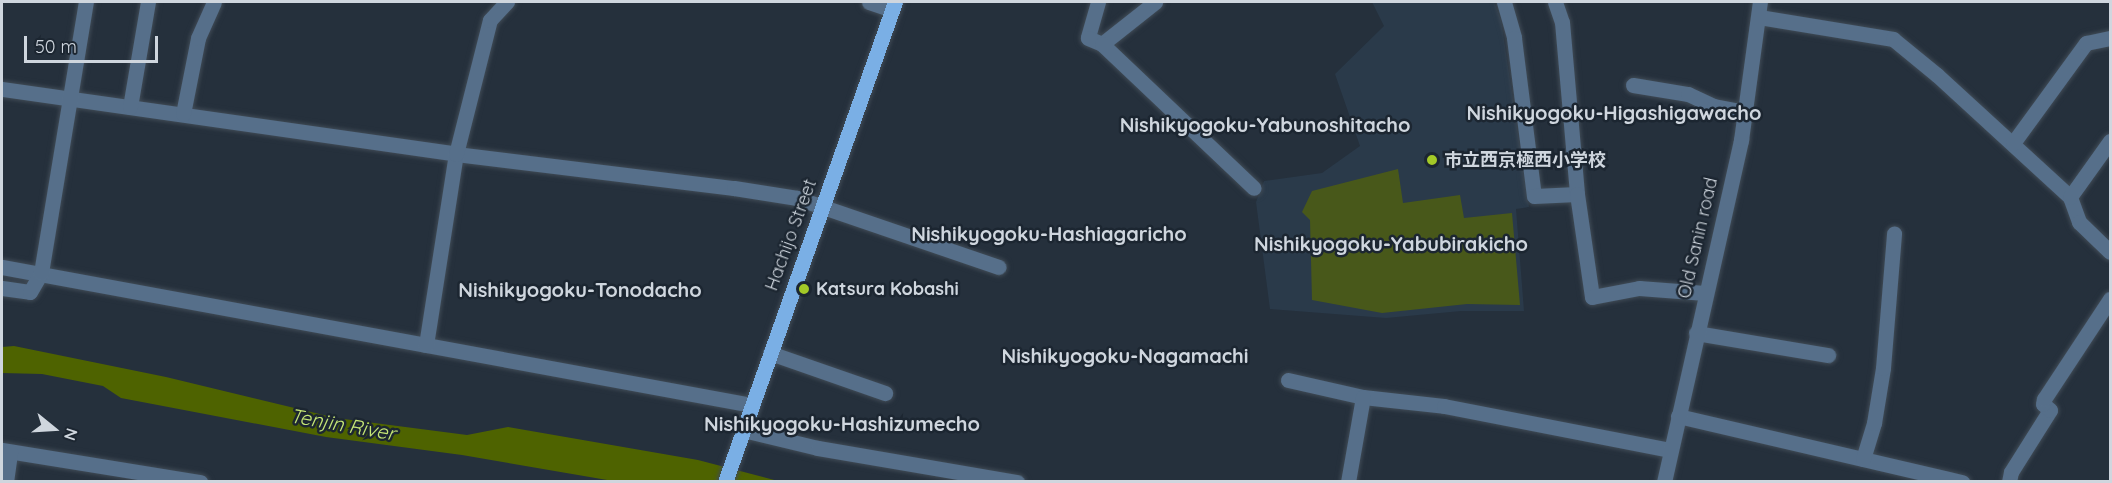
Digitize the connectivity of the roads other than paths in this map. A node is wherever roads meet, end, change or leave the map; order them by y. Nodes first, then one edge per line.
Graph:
1 (86, 2) edge
2 (148, 2) edge
3 (214, 2) edge
4 (507, 2) edge
5 (869, 2) edge
6 (1098, 2) edge
7 (1155, 2) edge
8 (1504, 2) edge
9 (1555, 2) edge
10 (893, 6) edge
11 (1759, 9) edge
12 (2110, 39) edge
13 (1102, 44) junction
14 (1633, 85) dead end
15 (2, 89) edge
16 (69, 98) junction
17 (130, 107) junction
18 (1745, 112) junction
19 (183, 114) junction
20 (2110, 141) edge
21 (2013, 143) junction
22 (456, 154) junction
23 (1254, 188) dead end
24 (1577, 194) junction
25 (2070, 197) junction
26 (822, 206) junction
27 (1894, 232) dead end
28 (2110, 252) edge
29 (2, 267) edge
30 (998, 267) dead end
31 (40, 273) junction
32 (2, 288) edge
33 (1705, 293) junction
34 (2110, 299) edge
35 (1696, 333) junction
36 (426, 345) junction
37 (770, 353) junction
38 (1828, 355) dead end
39 (1288, 380) dead end
40 (885, 393) dead end
41 (1363, 397) junction
42 (752, 405) junction
43 (1678, 416) junction
44 (740, 436) junction
45 (1671, 450) junction
46 (6, 451) edge
47 (1863, 459) junction
48 (6, 482) edge
49 (200, 482) edge
50 (724, 482) edge
51 (1017, 482) edge
52 (1348, 482) edge
53 (1664, 482) edge
54 (1962, 482) edge
55 (2009, 482) edge

1 - 16 street
2 - 17 street
3 - 19 street
4 - 22 street
5 - 10 street
6 - 13 street
7 - 13 street
8 - 24 street
9 - 24 street
10 - 26 main road, Hachijo Street
11 - 18 street, Old Sanin road
11 - 21 street
12 - 21 street
13 - 23 street
14 - 18 street
15 - 16 street
16 - 17 street
16 - 31 street
17 - 19 street
18 - 33 street, Old Sanin road
19 - 22 street
20 - 25 street
21 - 25 street
22 - 26 street
22 - 36 street
24 - 33 street
25 - 28 street
26 - 30 street
26 - 37 main road, Hachijo Street
27 - 47 street
29 - 31 street
31 - 32 street
31 - 36 street
33 - 35 street, Old Sanin road
34 - 55 street
35 - 38 street
35 - 43 street, Old Sanin road
36 - 42 street
37 - 40 street
37 - 42 main road, Hachijo Street
39 - 41 street
41 - 45 street
41 - 52 street
42 - 44 main road, Hachijo Street
43 - 45 street, Old Sanin road
43 - 47 street
44 - 50 main road, Hachijo Street
44 - 51 street
45 - 53 street, Old Sanin road
46 - 48 street
46 - 49 street
47 - 54 street

